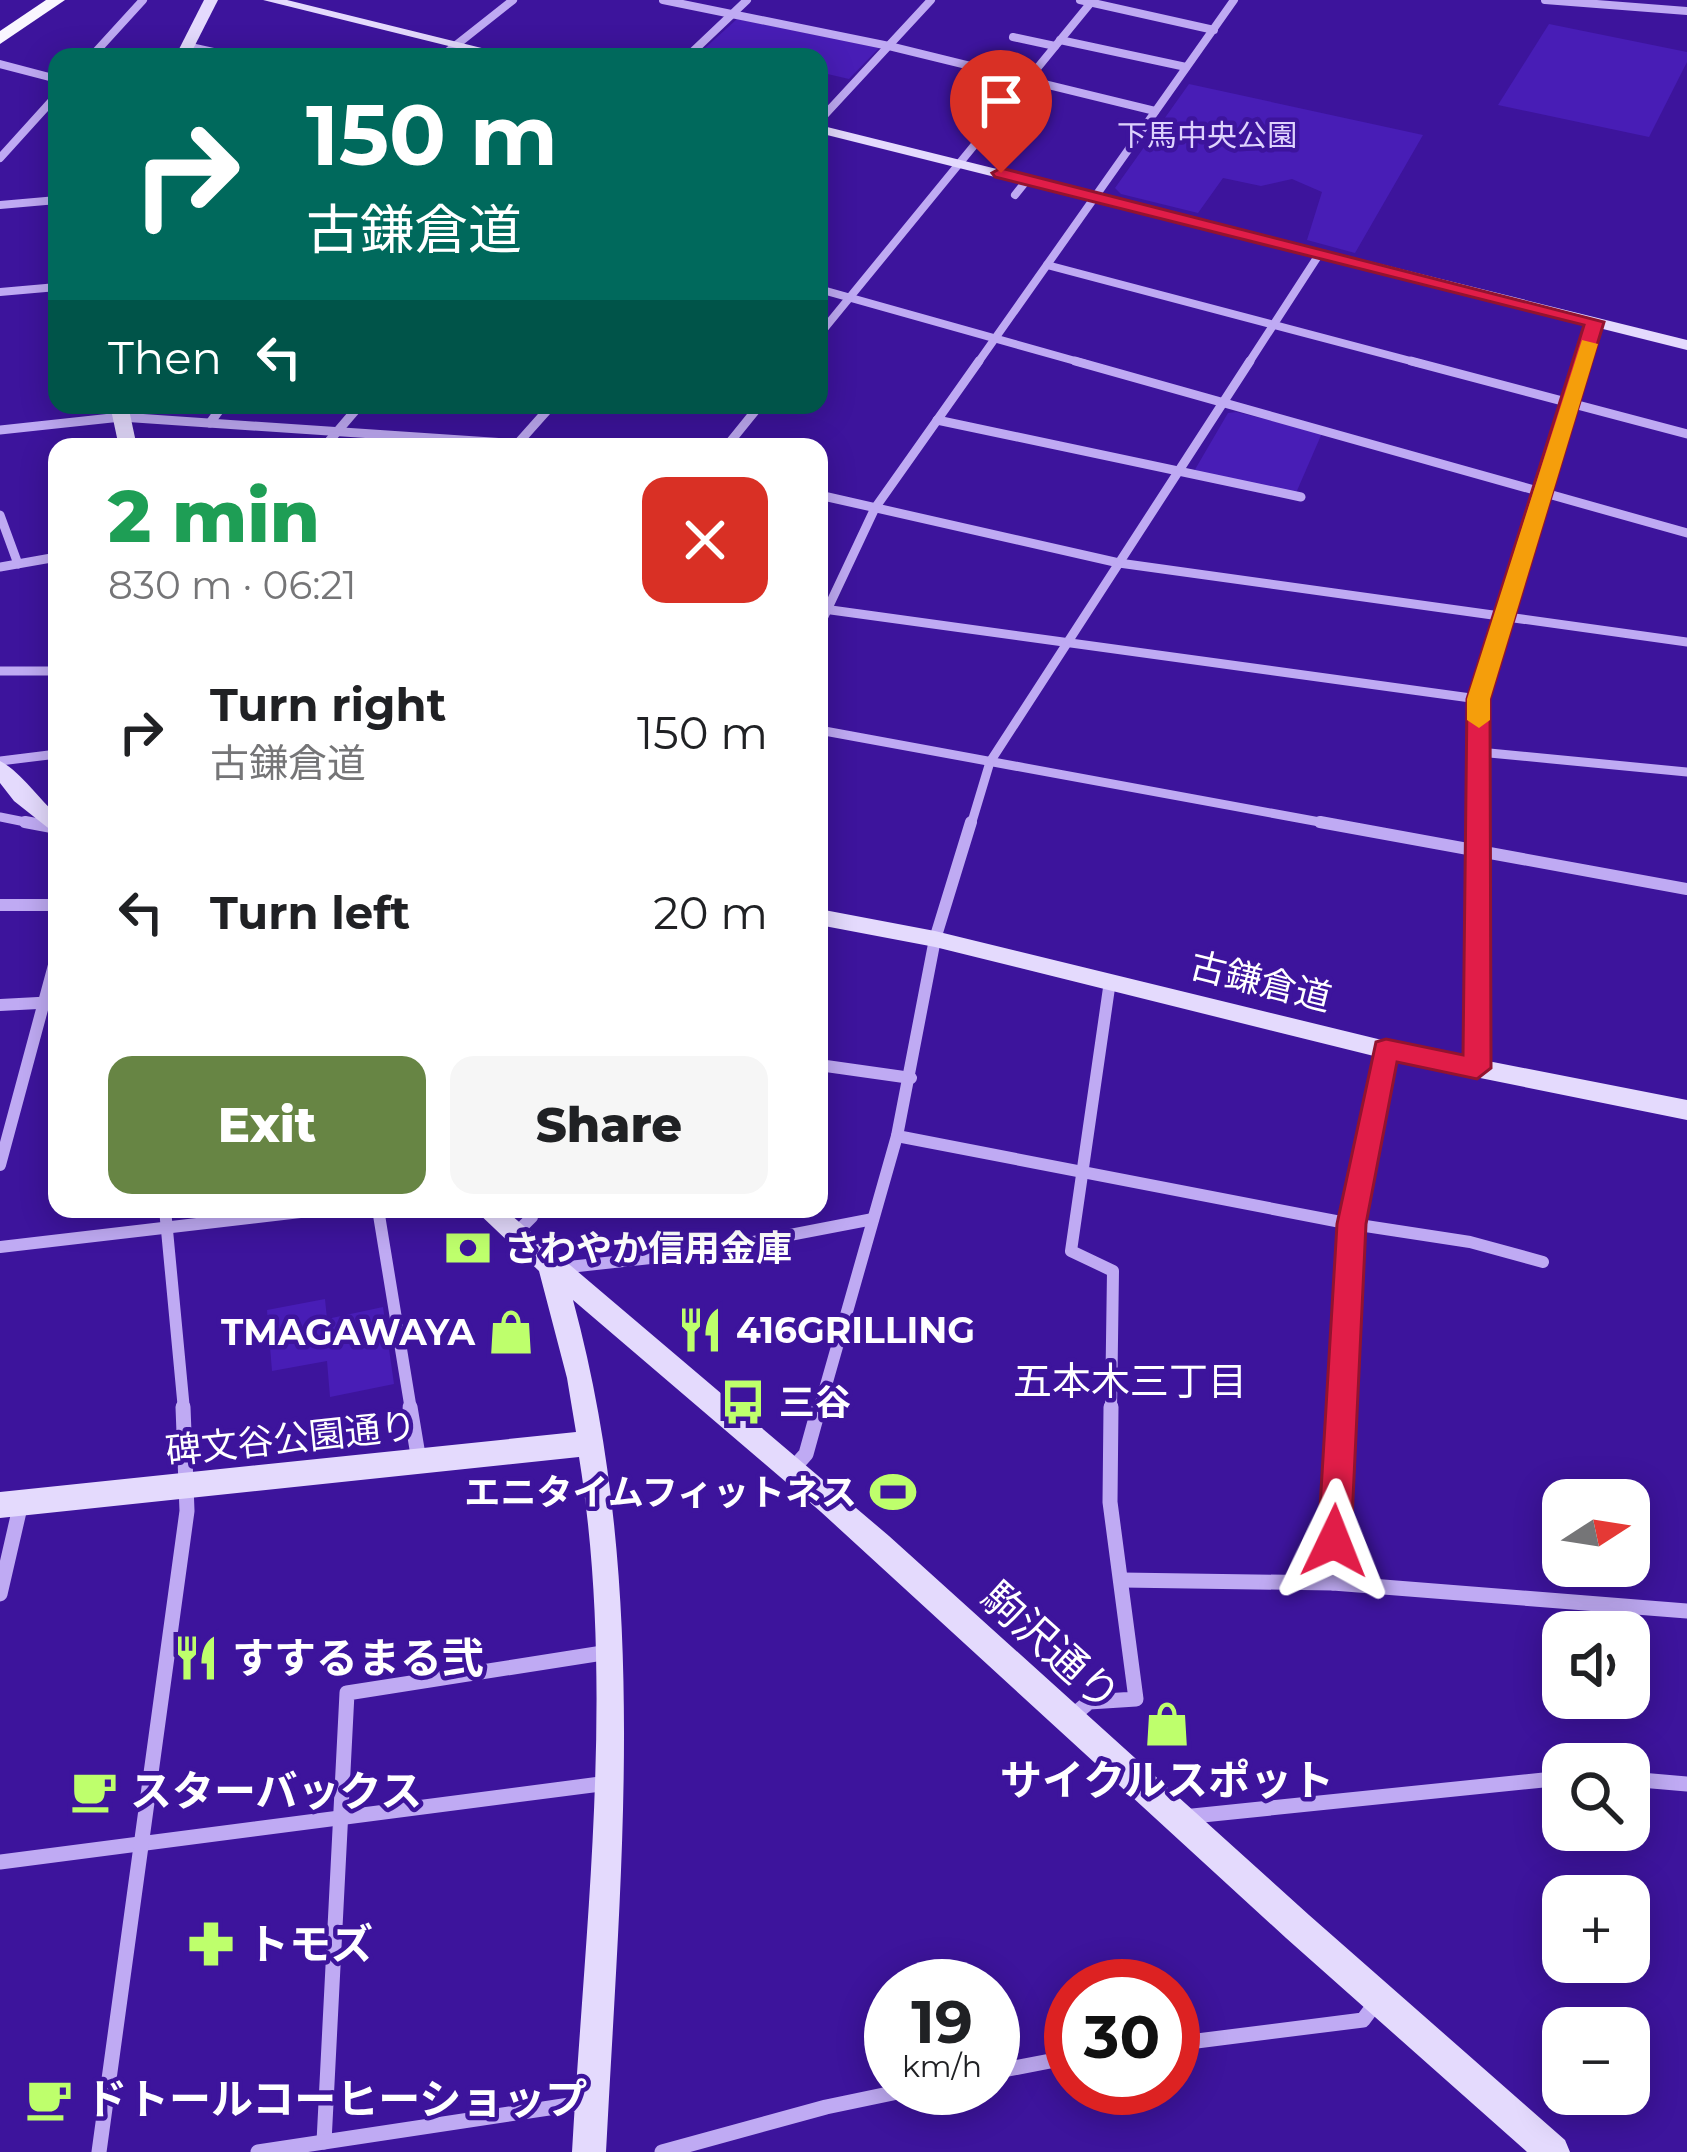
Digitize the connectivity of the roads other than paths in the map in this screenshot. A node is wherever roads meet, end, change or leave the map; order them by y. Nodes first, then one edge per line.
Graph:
1 (32, 0) edge
2 (57, 0) edge
3 (143, 0) edge
4 (211, 0) edge
5 (513, 0) edge
6 (663, 0) edge
7 (747, 0) edge
8 (932, 0) edge
9 (1234, 0) edge
10 (1545, 0) edge
11 (279, 1) edge
12 (1088, 1) edge
13 (1687, 11) edge
14 (734, 14) junction
15 (0, 21) edge
16 (1214, 30) junction
17 (1013, 37) dead end
18 (0, 39) edge
19 (1058, 43) junction
20 (457, 44) junction
21 (889, 46) junction
22 (99, 48) edge
23 (186, 48) edge
24 (452, 48) edge
25 (474, 48) edge
26 (697, 48) edge
27 (0, 64) edge
28 (1186, 67) junction
29 (48, 77) edge
30 (1029, 79) junction
31 (48, 105) edge
32 (1155, 111) junction
33 (828, 115) edge
34 (828, 127) edge
35 (0, 158) edge
36 (959, 162) junction
37 (1027, 180) junction
38 (1015, 195) dead end
39 (1094, 196) junction
40 (48, 201) edge
41 (0, 206) edge
42 (1320, 253) junction
43 (1046, 265) junction
44 (48, 288) edge
45 (0, 292) edge
46 (828, 292) edge
47 (850, 298) junction
48 (1595, 322) junction
49 (828, 324) edge
50 (1274, 325) junction
51 (994, 339) junction
52 (1687, 345) edge
53 (1223, 403) junction
54 (1570, 404) junction
55 (101, 414) edge
56 (142, 414) edge
57 (216, 414) edge
58 (352, 414) edge
59 (544, 414) edge
60 (753, 414) edge
61 (937, 420) junction
62 (210, 423) junction
63 (0, 430) edge
64 (338, 430) junction
65 (1687, 434) edge
66 (331, 438) edge
67 (440, 438) edge
68 (522, 438) edge
69 (733, 438) edge
70 (1178, 472) junction
71 (1543, 492) junction
72 (828, 497) edge
73 (1301, 497) dead end
74 (875, 508) junction
75 (0, 515) edge
76 (1687, 533) edge
77 (48, 559) edge
78 (1119, 563) junction
79 (18, 564) junction
80 (0, 567) edge
81 (830, 610) junction
82 (828, 613) edge
83 (1504, 618) junction
84 (1068, 642) junction
85 (1687, 642) edge
86 (0, 671) edge
87 (48, 671) edge
88 (1478, 699) junction
89 (828, 732) edge
90 (1479, 752) junction
91 (48, 756) edge
92 (990, 762) junction
93 (0, 764) edge
94 (1687, 772) edge
95 (0, 817) edge
96 (48, 818) edge
97 (48, 826) edge
98 (1478, 850) junction
99 (1687, 889) edge
100 (48, 904) edge
101 (0, 905) edge
102 (828, 919) edge
103 (935, 939) junction
104 (1111, 981) junction
105 (48, 1002) edge
106 (0, 1005) edge
107 (48, 1012) edge
108 (1386, 1050) junction
109 (828, 1066) edge
110 (1477, 1068) junction
111 (911, 1078) junction
112 (1687, 1110) edge
113 (897, 1136) junction
114 (0, 1165) edge
115 (1082, 1166) junction
116 (166, 1218) edge
117 (246, 1218) edge
118 (380, 1218) edge
119 (497, 1218) edge
120 (531, 1218) edge
121 (873, 1219) junction
122 (1351, 1224) junction
123 (166, 1227) junction
124 (515, 1234) junction
125 (0, 1247) edge
126 (1543, 1262) dead end
127 (551, 1269) junction
128 (590, 1443) junction
129 (419, 1461) junction
130 (790, 1472) junction
131 (187, 1484) junction
132 (10, 1504) edge
133 (1122, 1580) junction
134 (1333, 1582) junction
135 (0, 1594) edge
136 (1687, 1611) edge
137 (610, 1652) junction
138 (1069, 1719) junction
139 (1542, 1780) edge
140 (1650, 1781) edge
141 (609, 1783) junction
142 (1687, 1784) edge
143 (340, 1817) junction
144 (1175, 1818) junction
145 (141, 1844) junction
146 (0, 1862) edge
147 (1379, 1998) junction
148 (1200, 2041) edge
149 (864, 2099) edge
150 (591, 2101) junction
151 (325, 2142) junction
152 (100, 2152) edge
153 (258, 2152) edge
154 (589, 2152) edge
155 (662, 2152) edge
156 (1553, 2152) edge

1 - 15 main road
2 - 18 main road
3 - 22 street
4 - 23 street
5 - 20 street
6 - 14 street
7 - 14 street
8 - 21 street
9 - 16 street
10 - 13 street
11 - 20 street
12 - 16 street
12 - 19 street
14 - 21 street
14 - 26 street
16 - 28 street
17 - 19 street
19 - 28 street
19 - 30 street
20 - 24 street
20 - 25 street
21 - 30 street
21 - 33 street
27 - 29 street
28 - 32 street
30 - 32 street
30 - 36 street
31 - 35 street
32 - 39 street
34 - 36 street
36 - 37 street
36 - 47 street
37 - 38 street
37 - 39 street
39 - 42 street
39 - 43 street
40 - 41 street
42 - 48 street
42 - 50 street
43 - 50 street
43 - 51 street
44 - 45 street
46 - 47 street
47 - 49 street
47 - 51 street
48 - 52 street
48 - 54 street
50 - 53 street
50 - 54 street
51 - 53 street
51 - 61 street
53 - 70 street
53 - 71 street
54 - 65 street
54 - 71 street
55 - 63 street
56 - 62 street
57 - 62 street
58 - 64 street
59 - 68 street
60 - 69 street
61 - 70 street
61 - 74 street
62 - 64 street
64 - 66 street
64 - 67 street
70 - 73 street
70 - 78 street
71 - 76 street
71 - 83 street
72 - 74 street
74 - 78 street
74 - 81 street
75 - 79 street
77 - 79 street
78 - 83 street
78 - 84 street
79 - 80 street
81 - 82 street
81 - 84 street
83 - 85 street
83 - 88 street
84 - 88 street
84 - 92 street
86 - 87 street
88 - 90 street
89 - 92 street
90 - 94 street
90 - 98 street
91 - 93 street
92 - 98 street
92 - 103 street
93 - 96 street
95 - 97 street
98 - 99 street
98 - 110 street
100 - 101 street
102 - 103 street, 古鎌倉道
103 - 104 street, 古鎌倉道
103 - 111 street
104 - 108 street, 古鎌倉道
104 - 115 street
105 - 106 street
107 - 114 street
108 - 110 street, 古鎌倉道
108 - 122 street
109 - 111 street
110 - 112 street, 古鎌倉道
111 - 113 street
113 - 115 street
113 - 121 street
115 - 122 street
115 - 133 street
116 - 123 street
117 - 123 street
118 - 129 street
119 - 124 street, 駒沢通り
120 - 124 street
121 - 127 street
121 - 130 street
122 - 126 street
122 - 134 street
123 - 125 street
123 - 131 street
124 - 127 street, 駒沢通り
127 - 128 street
127 - 130 street, 駒沢通り
128 - 129 street, 碑文谷公園通り
128 - 137 street
129 - 131 street, 碑文谷公園通り
130 - 138 street, 駒沢通り
131 - 132 street, 碑文谷公園通り
131 - 145 street
132 - 135 street
133 - 134 street
133 - 138 street
134 - 136 street
137 - 141 street
137 - 143 street
138 - 144 street, 駒沢通り
139 - 144 street
140 - 142 street
141 - 143 street
141 - 150 street
143 - 145 street
143 - 151 street
144 - 147 street, 駒沢通り
145 - 146 street
145 - 152 street
147 - 148 street
147 - 156 street, 駒沢通り
149 - 155 street
150 - 151 street
150 - 154 street
151 - 153 street

